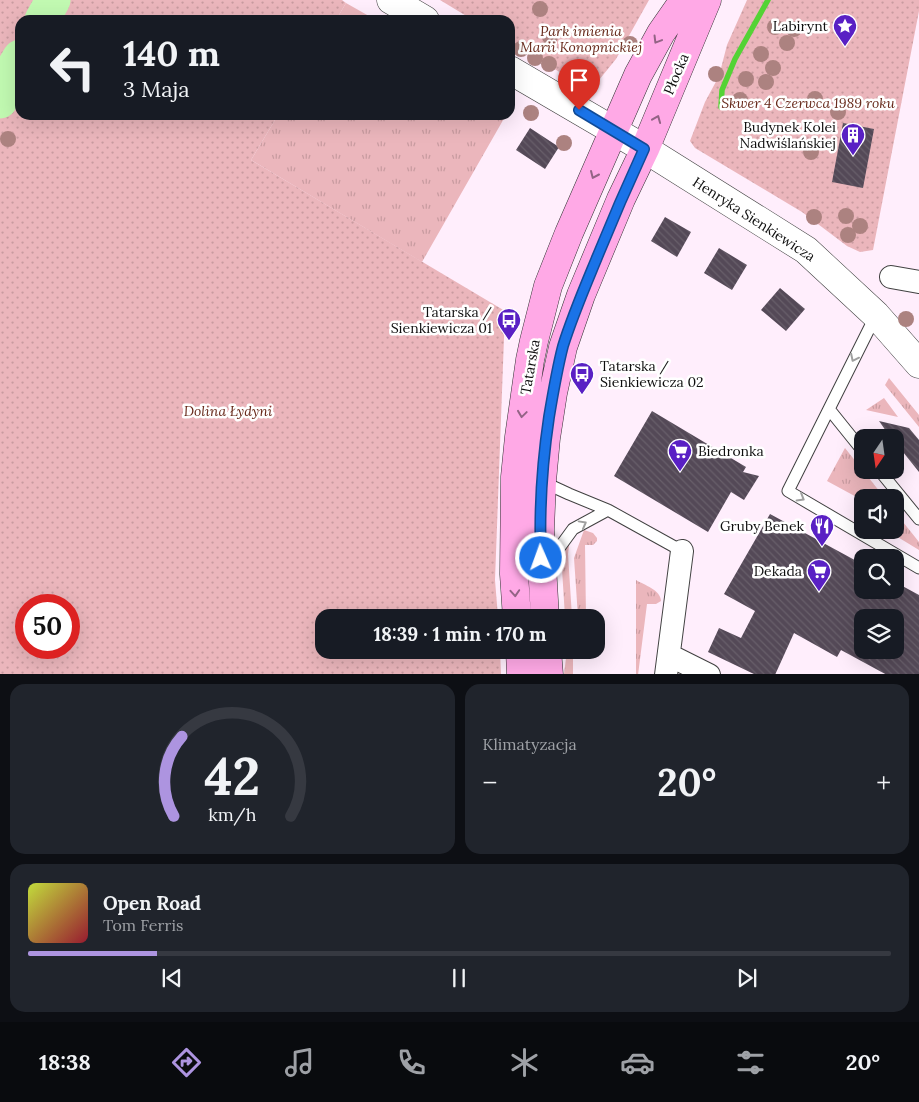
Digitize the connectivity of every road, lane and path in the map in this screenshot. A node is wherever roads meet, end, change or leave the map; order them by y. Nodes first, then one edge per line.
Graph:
1 (391, 0) edge
2 (684, 0) edge
3 (707, 0) edge
4 (416, 15) edge
5 (515, 73) edge
6 (613, 131) junction
7 (644, 149) junction
8 (891, 277) dead end
9 (919, 282) edge
10 (876, 315) junction
11 (919, 364) edge
12 (829, 409) junction
13 (854, 440) edge
14 (886, 479) edge
15 (542, 481) junction
16 (608, 510) junction
17 (919, 520) edge
18 (682, 551) joint
19 (919, 568) edge
20 (541, 572) junction
21 (516, 609) edge
22 (544, 609) edge
23 (520, 659) edge
24 (548, 659) edge
25 (668, 665) edge
26 (521, 674) edge
27 (549, 674) edge
28 (708, 674) edge

1 - 4 street
2 -> 6 main road
7 -> 3 main road, Płocka
5 - 6 street, Henryka Sienkiewicza
6 - 7 street, Henryka Sienkiewicza
6 -> 21 main road, Tatarska
7 - 10 street, Henryka Sienkiewicza
7 - 15 main road, Tatarska
8 - 9 street
10 - 11 street, Henryka Sienkiewicza
10 -> 12 lane
12 - 13 lane
12 -> 19 lane
14 - 17 lane
15 - 16 lane
15 - 20 main road, Tatarska
16 - 18 lane
20 -> 16 lane
18 - 25 street
20 - 22 main road, Tatarska
23 - 26 main road
24 - 27 main road
25 - 28 street

